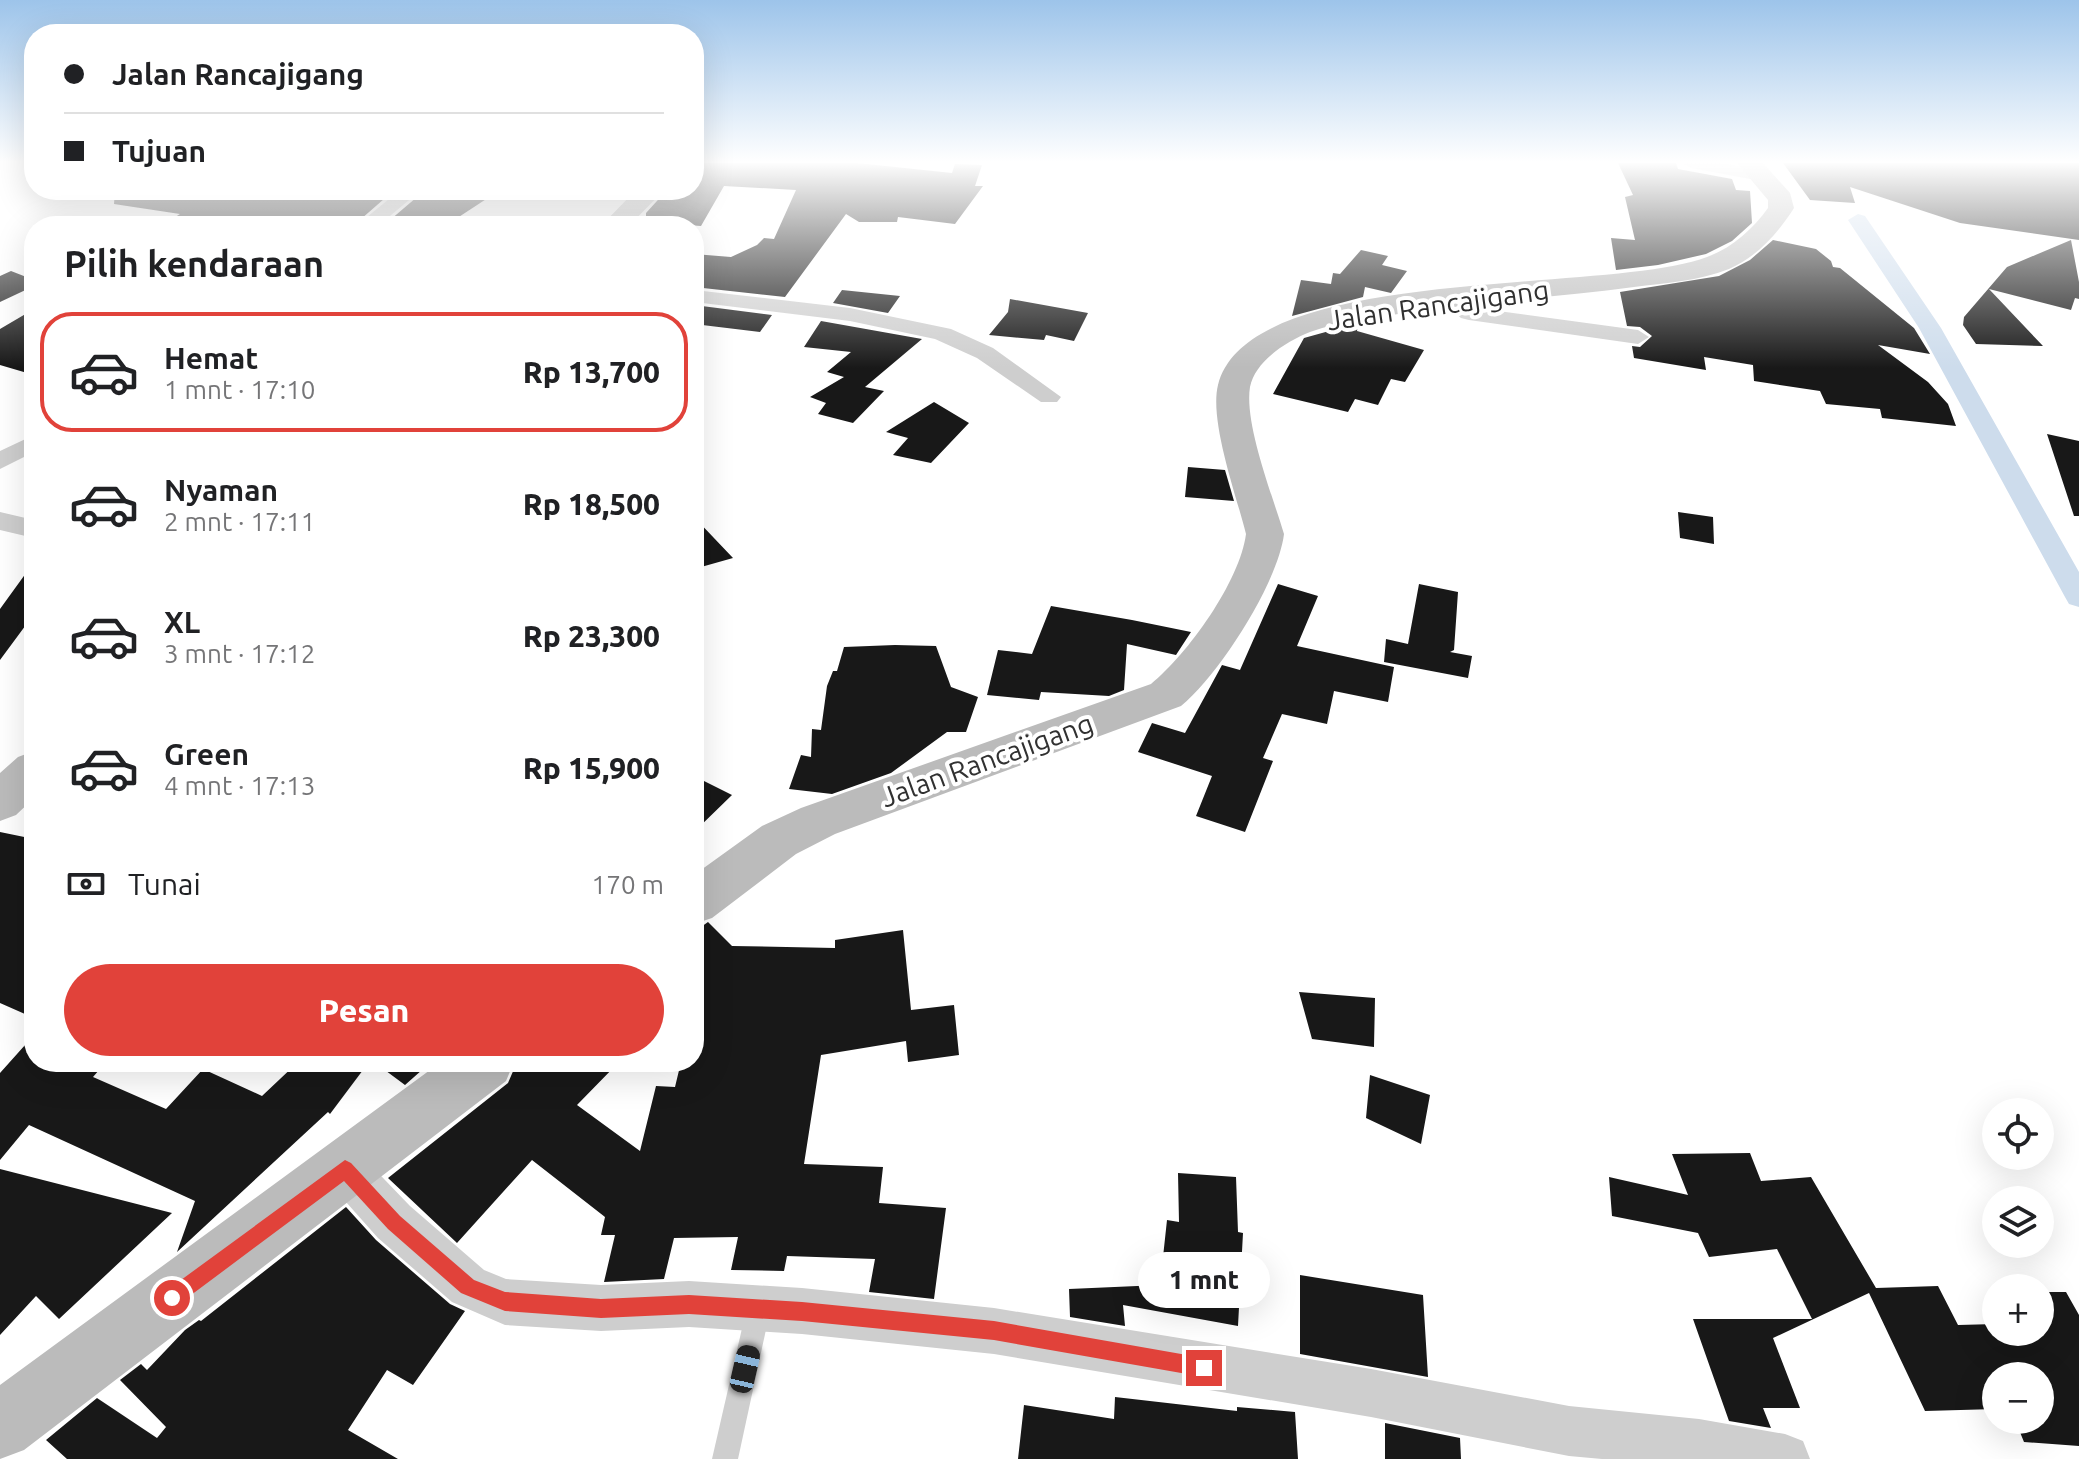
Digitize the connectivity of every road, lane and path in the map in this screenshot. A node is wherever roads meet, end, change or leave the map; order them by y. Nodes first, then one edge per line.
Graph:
1 (1762, 231) edge
2 (704, 297) edge
3 (1450, 299) junction
4 (1638, 337) dead end
5 (1049, 397) dead end
6 (0, 521) edge
7 (24, 527) edge
8 (24, 779) edge
9 (0, 802) edge
10 (704, 896) edge
11 (473, 1072) edge
12 (345, 1169) junction
13 (758, 1309) junction
14 (0, 1426) edge
15 (725, 1459) edge
16 (1785, 1459) edge

1 - 3 main road, Jalan Rancajigang
2 - 5 street
3 - 4 street
3 - 10 main road, Jalan Rancajigang
6 - 7 street
8 - 9 main road
11 - 12 main road
12 - 13 street
12 - 14 main road
13 - 15 lane
13 - 16 street

